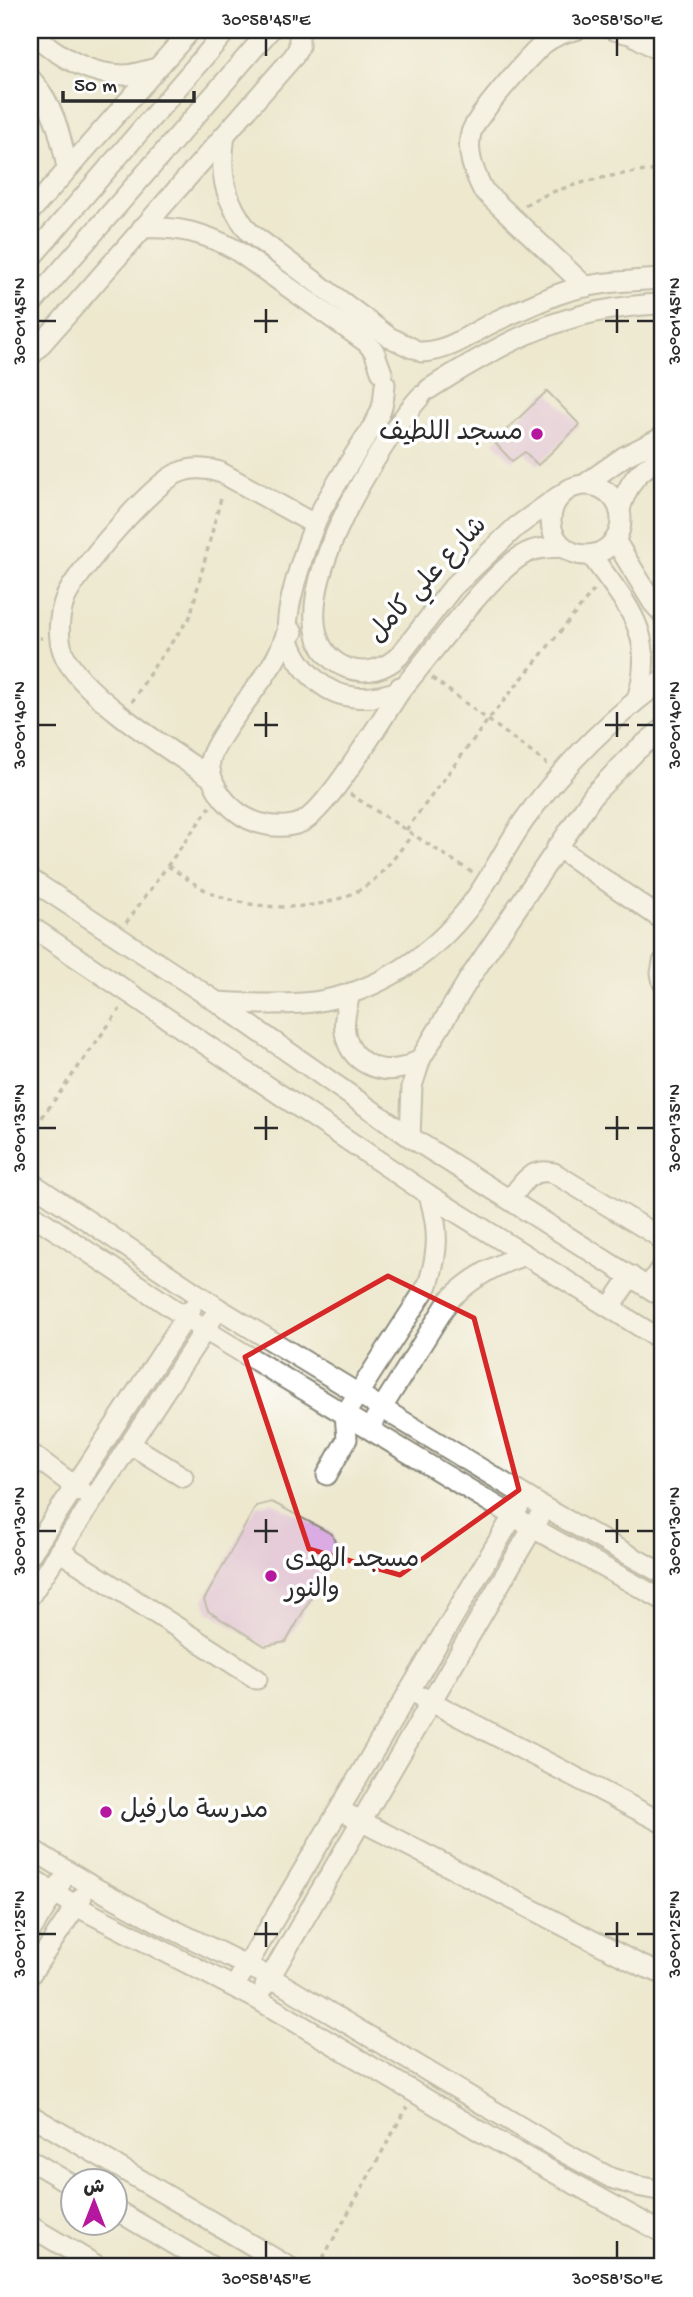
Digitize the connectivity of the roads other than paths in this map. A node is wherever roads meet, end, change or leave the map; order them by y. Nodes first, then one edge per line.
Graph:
1 (191, 30) edge
2 (227, 30) edge
3 (270, 30) edge
4 (299, 30) edge
5 (576, 30) edge
6 (614, 30) edge
7 (30, 31) edge
8 (663, 53) edge
9 (157, 68) junction
10 (30, 78) edge
11 (225, 135) junction
12 (67, 168) junction
13 (30, 212) edge
14 (142, 229) junction
15 (30, 259) edge
16 (663, 279) edge
17 (586, 287) junction
18 (663, 304) edge
19 (30, 306) edge
20 (417, 350) junction
21 (30, 357) edge
22 (384, 378) junction
23 (425, 393) junction
24 (663, 437) edge
25 (663, 457) edge
26 (585, 484) junction
27 (559, 496) junction
28 (620, 509) junction
29 (314, 524) junction
30 (615, 540) junction
31 (564, 547) junction
32 (591, 555) junction
33 (663, 614) edge
34 (314, 631) junction
35 (288, 632) junction
36 (392, 663) junction
37 (663, 680) edge
38 (401, 690) junction
39 (638, 699) junction
40 (663, 729) edge
41 (216, 786) junction
42 (556, 847) junction
43 (30, 879) edge
44 (663, 920) edge
45 (30, 926) edge
46 (663, 962) edge
47 (663, 983) edge
48 (350, 993) junction
49 (217, 1002) junction
50 (421, 1058) junction
51 (410, 1137) junction
52 (30, 1182) edge
53 (429, 1195) junction
54 (510, 1200) junction
55 (30, 1213) edge
56 (663, 1243) edge
57 (525, 1255) junction
58 (663, 1265) edge
59 (631, 1276) junction
60 (656, 1292) edge
61 (199, 1296) junction
62 (610, 1307) junction
63 (219, 1308) junction
64 (185, 1317) junction
65 (205, 1330) junction
66 (663, 1340) edge
67 (359, 1394) junction
68 (382, 1408) junction
69 (345, 1415) junction
70 (369, 1429) junction
71 (347, 1438) junction
72 (130, 1444) junction
73 (30, 1453) edge
74 (327, 1475) dead end
75 (183, 1477) dead end
76 (75, 1486) junction
77 (525, 1496) junction
78 (93, 1500) junction
79 (545, 1508) junction
80 (513, 1516) junction
81 (533, 1528) junction
82 (59, 1551) junction
83 (30, 1555) edge
84 (663, 1574) edge
85 (30, 1596) edge
86 (663, 1600) edge
87 (257, 1679) dead end
88 (410, 1690) junction
89 (431, 1703) junction
90 (339, 1810) junction
91 (362, 1821) junction
92 (663, 1823) edge
93 (30, 1847) edge
94 (68, 1872) junction
95 (30, 1877) edge
96 (90, 1885) junction
97 (54, 1892) junction
98 (76, 1906) junction
99 (30, 1932) edge
100 (246, 1966) junction
101 (30, 1975) edge
102 (663, 1975) edge
103 (270, 1977) junction
104 (234, 1987) junction
105 (257, 1999) junction
106 (30, 2115) edge
107 (30, 2160) edge
108 (60, 2178) edge
109 (663, 2191) edge
110 (130, 2218) edge
111 (30, 2226) edge
112 (663, 2234) edge
113 (99, 2267) edge
114 (212, 2267) edge
115 (289, 2267) edge

1 - 9 street
2 - 15 street
3 - 19 street
4 - 11 street
5 - 17 street
6 - 8 street
7 - 9 street
9 - 12 street
10 - 12 street
11 - 14 street
11 - 20 street
12 - 13 street
14 - 21 street
14 - 22 street
16 - 17 street
17 - 20 street
18 - 23 street
20 - 22 street
20 - 23 street
22 - 23 street
22 - 29 street
23 - 34 street
24 - 26 street
25 - 28 street
26 - 27 street
26 - 28 street
27 - 31 street
27 - 36 street, شارع علي كامل
28 - 30 street
29 - 35 street
29 - 41 street, شارع علي كامل
30 - 32 street
30 - 33 street
31 - 32 street
31 - 38 street, شارع علي كامل
32 - 39 street
34 - 35 street
34 - 36 street, شارع علي كامل
35 - 38 street
35 - 41 street
36 - 38 street
37 - 39 street
38 - 41 street, شارع علي كامل
39 - 48 street
40 - 42 street
42 - 44 street
42 - 50 street
43 - 49 street
45 - 53 street
46 - 47 street
48 - 49 street
48 - 50 street
49 - 51 street
50 - 51 street
51 - 54 street
52 - 61 street
53 - 57 street
53 - 67 street
54 - 56 street
54 - 59 street
55 - 64 street
57 - 62 street
57 - 68 street
58 - 60 street
59 - 60 street
59 - 62 street
61 - 63 street
61 - 64 street
62 - 66 street
63 - 65 street
63 - 67 street
64 - 65 street
64 - 76 street
65 - 69 street
65 - 72 street
67 - 68 street
67 - 69 street
68 - 70 street
68 - 77 street
69 - 70 street
69 - 71 street
70 - 71 street
70 - 80 street
71 - 74 street
72 - 75 street
72 - 78 street
73 - 76 street
76 - 78 street
76 - 83 street
77 - 79 street
77 - 80 street
78 - 82 street
79 - 81 street
79 - 84 street
80 - 81 street
80 - 88 street
81 - 86 street
81 - 89 street
82 - 85 street
82 - 87 street
88 - 89 street
88 - 90 street
89 - 91 street
89 - 92 street
90 - 91 street
90 - 100 street
91 - 102 street
91 - 103 street
93 - 94 street
94 - 96 street
94 - 97 street
95 - 97 street
96 - 98 street
96 - 100 street
97 - 98 street
97 - 99 street
98 - 101 street
98 - 104 street
100 - 103 street
100 - 104 street
103 - 105 street
103 - 109 street
104 - 105 street
105 - 112 street
106 - 115 street
107 - 108 street
110 - 114 street
111 - 113 street

